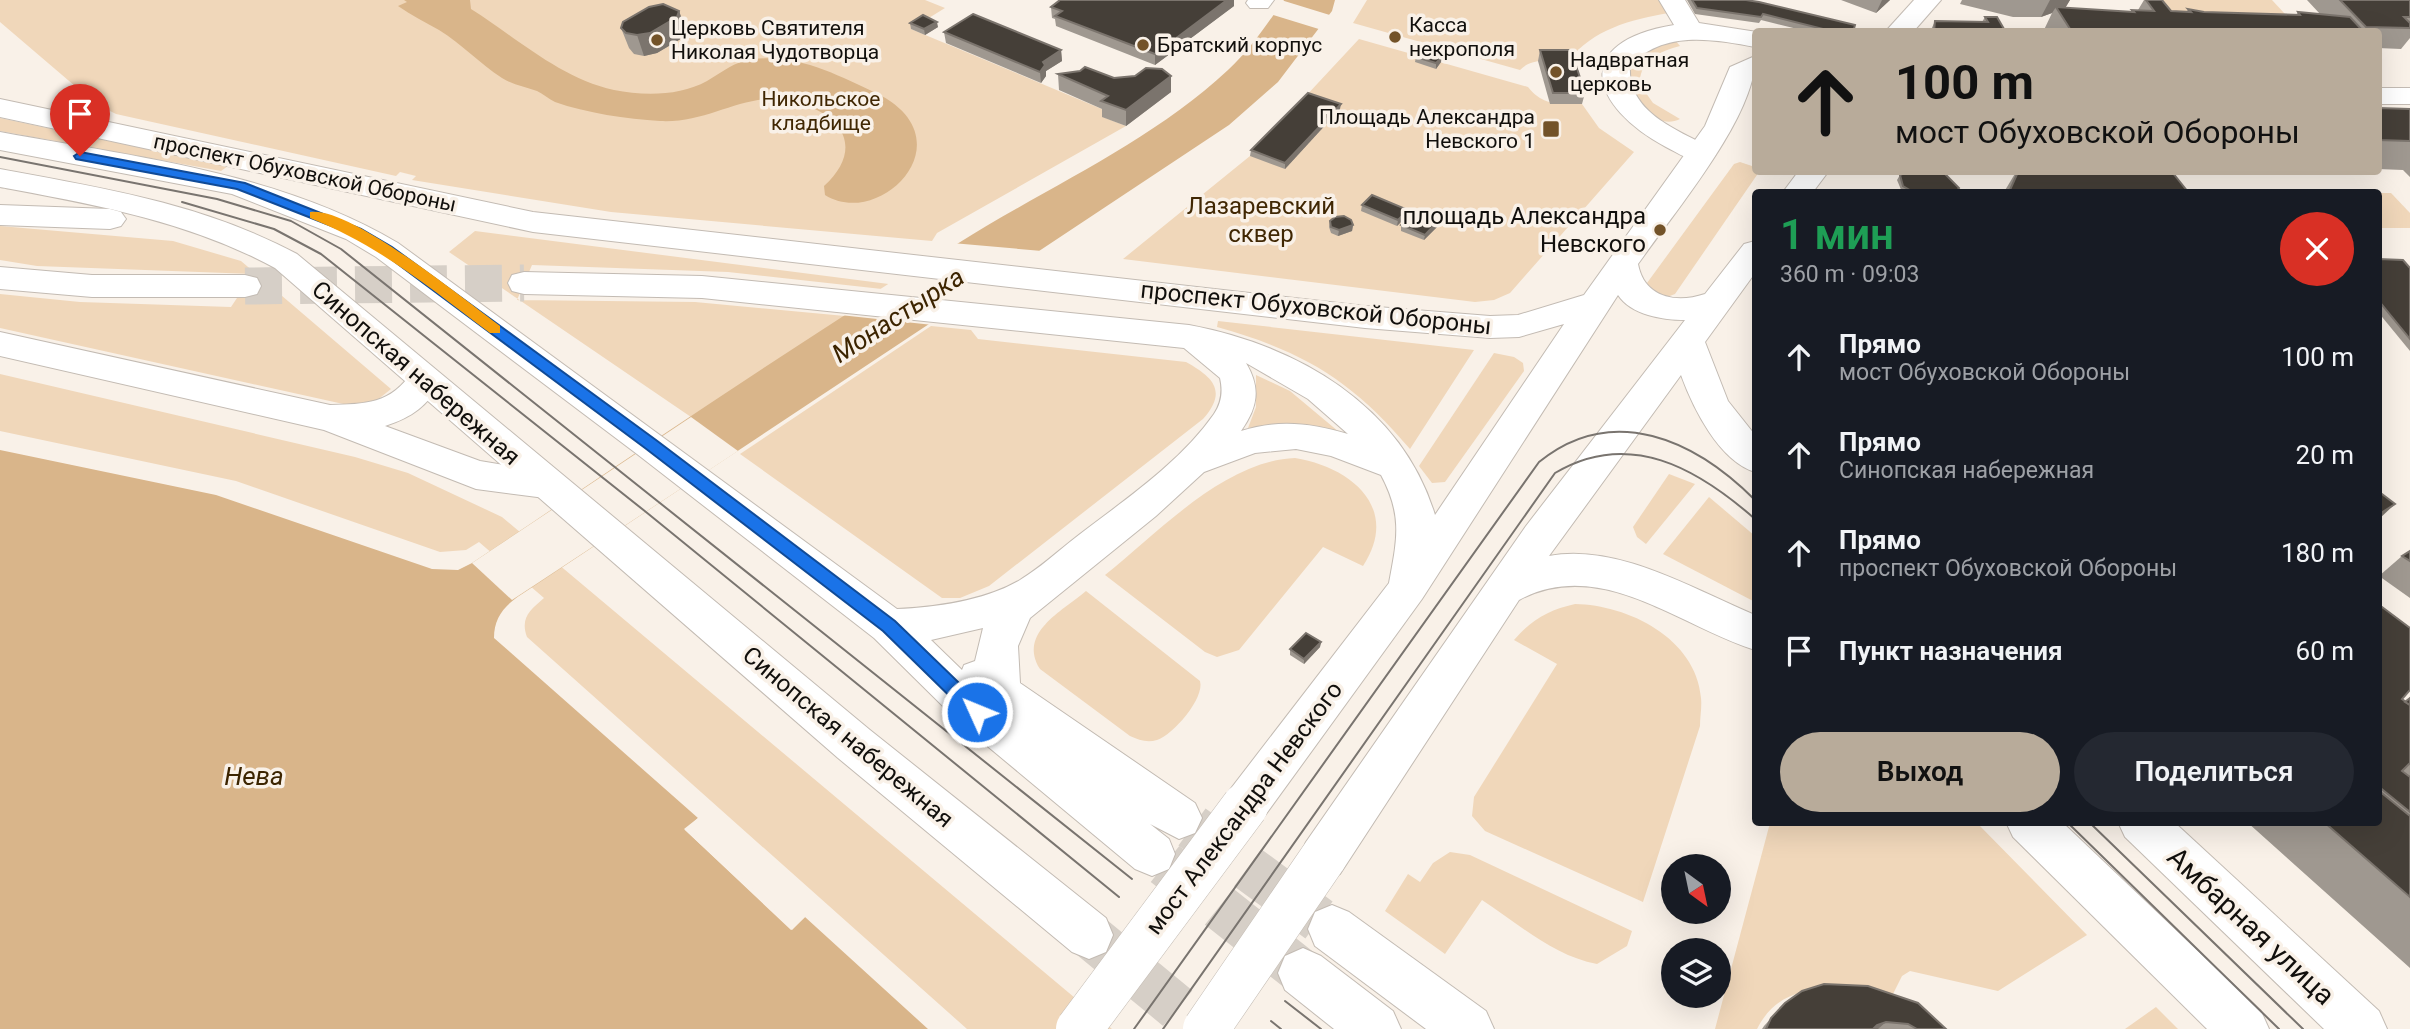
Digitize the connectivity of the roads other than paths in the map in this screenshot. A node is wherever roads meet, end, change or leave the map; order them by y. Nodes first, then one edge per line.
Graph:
1 (1672, 0) edge
2 (1928, 0) edge
3 (1902, 28) edge
4 (1691, 32) junction
5 (1752, 39) edge
6 (1752, 66) edge
7 (2382, 96) edge
8 (2410, 96) edge
9 (0, 108) edge
10 (2382, 115) edge
11 (2410, 116) edge
12 (0, 141) edge
13 (1701, 154) junction
14 (0, 178) edge
15 (240, 186) junction
16 (0, 215) edge
17 (533, 222) junction
18 (220, 228) junction
19 (1752, 255) edge
20 (1622, 263) junction
21 (0, 278) edge
22 (524, 283) tunnel mouth
23 (245, 286) tunnel mouth
24 (1719, 301) junction
25 (1596, 303) junction
26 (1189, 337) junction
27 (1688, 343) junction
28 (0, 344) edge
29 (424, 381) junction
30 (330, 418) junction
31 (1752, 455) edge
32 (1194, 462) junction
33 (1394, 465) junction
34 (555, 493) junction
35 (1408, 588) junction
36 (1505, 589) junction
37 (1036, 590) junction
38 (889, 626) junction
39 (1752, 632) edge
40 (1000, 690) junction
41 (1180, 818) tunnel mouth
42 (2033, 826) edge
43 (2145, 826) edge
44 (1152, 853) tunnel mouth
45 (1332, 929) tunnel mouth
46 (1089, 935) tunnel mouth
47 (1303, 973) tunnel mouth
48 (1079, 1029) edge
49 (1206, 1029) edge
50 (1375, 1029) edge
51 (1468, 1029) edge
52 (2243, 1029) edge
53 (2361, 1029) edge

1 - 4 main road
2 - 3 main road
4 - 5 main road
4 - 13 main road
6 - 13 main road
7 - 8 main road
9 - 17 main road, проспект Обуховской Обороны
10 - 11 main road
12 - 15 main road, проспект Обуховской Обороны
13 - 20 main road
14 - 18 main road
15 - 17 main road, проспект Обуховской Обороны
15 - 38 main road
16 - 18 main road
17 - 25 main road, проспект Обуховской Обороны
18 - 29 main road, Синопская набережная
19 - 24 main road
20 - 24 main road
20 - 25 main road
21 - 23 main road
22 - 26 main road, проспект Обуховской Обороны
24 - 27 main road
25 - 35 main road
26 - 32 main road
26 - 33 main road, проспект Обуховской Обороны
27 - 31 main road
27 - 36 main road
28 - 30 main road
29 - 30 main road
29 - 34 main road, Синопская набережная
30 - 34 main road
32 - 33 main road
32 - 37 main road
33 - 35 main road, проспект Обуховской Обороны
34 - 46 main road, Синопская набережная
35 - 48 main road, мост Александра Невского, bridge
36 - 39 main road
36 - 49 main road, bridge
37 - 38 main road
37 - 40 main road
38 - 40 main road
38 - 44 main road
40 - 41 main road
42 - 52 main road
43 - 53 main road, Амбарная улица
45 - 51 main road
47 - 50 main road

